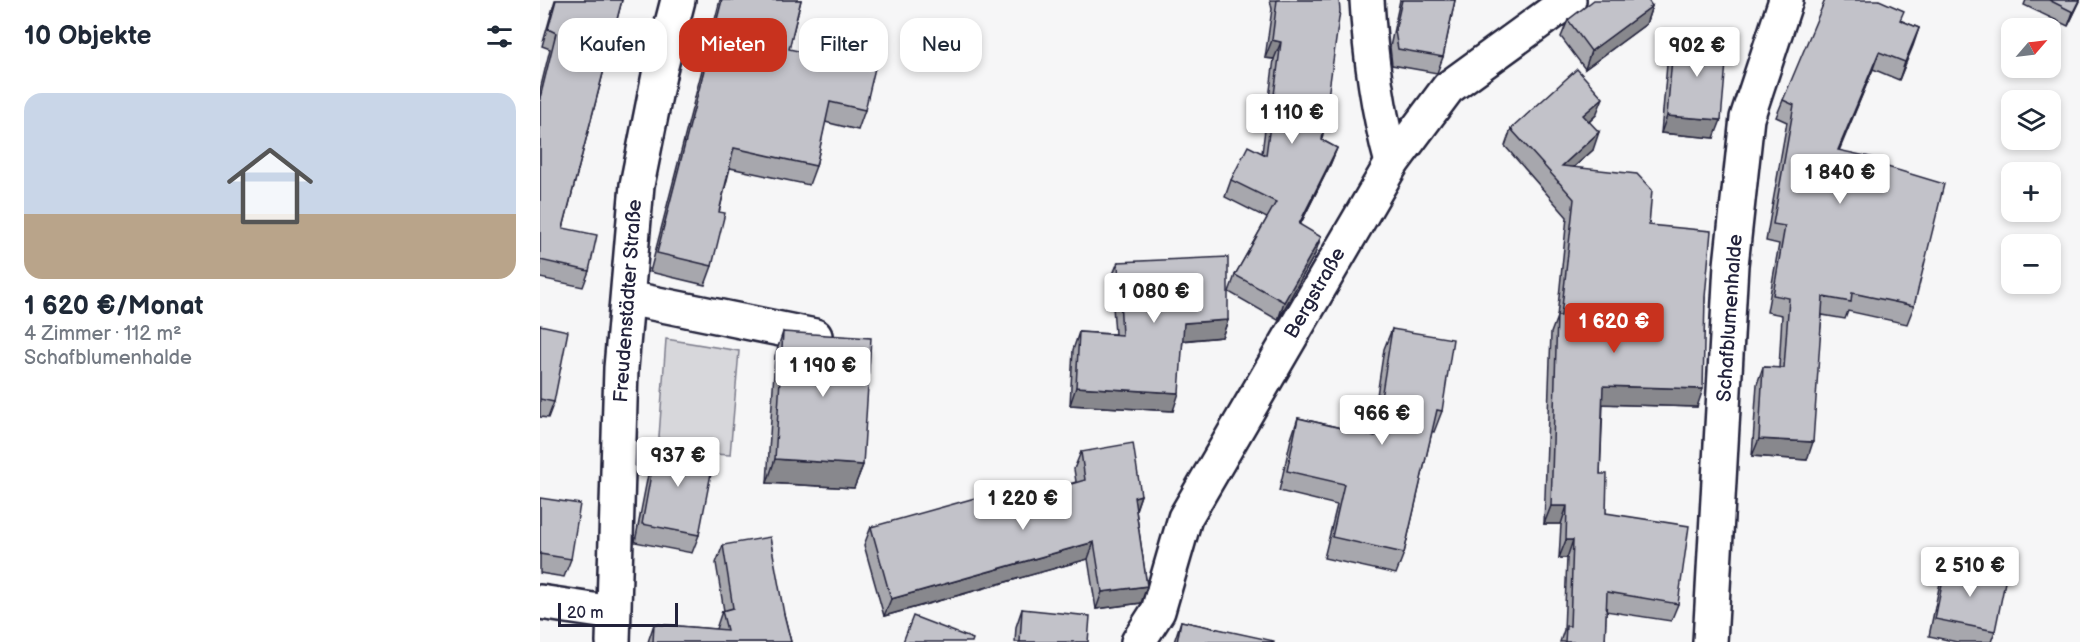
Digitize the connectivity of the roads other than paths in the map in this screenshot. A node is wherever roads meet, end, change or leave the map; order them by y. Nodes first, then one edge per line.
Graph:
1 (678, 0) edge
2 (1367, 0) edge
3 (1569, 0) edge
4 (1786, 0) edge
5 (1392, 163) junction
6 (628, 298) junction
7 (815, 336) edge
8 (540, 602) edge
9 (1157, 627) edge
10 (613, 628) edge
11 (1138, 642) edge
12 (1710, 642) edge

1 - 6 street, Freudenstädter Straße
2 - 5 street
3 - 5 street, Bergstraße
4 - 12 street, Schafblumenhalde
5 - 9 street, Bergstraße
6 - 7 street
6 - 10 street, Freudenstädter Straße
8 - 10 street
9 - 11 street, Bergstraße

